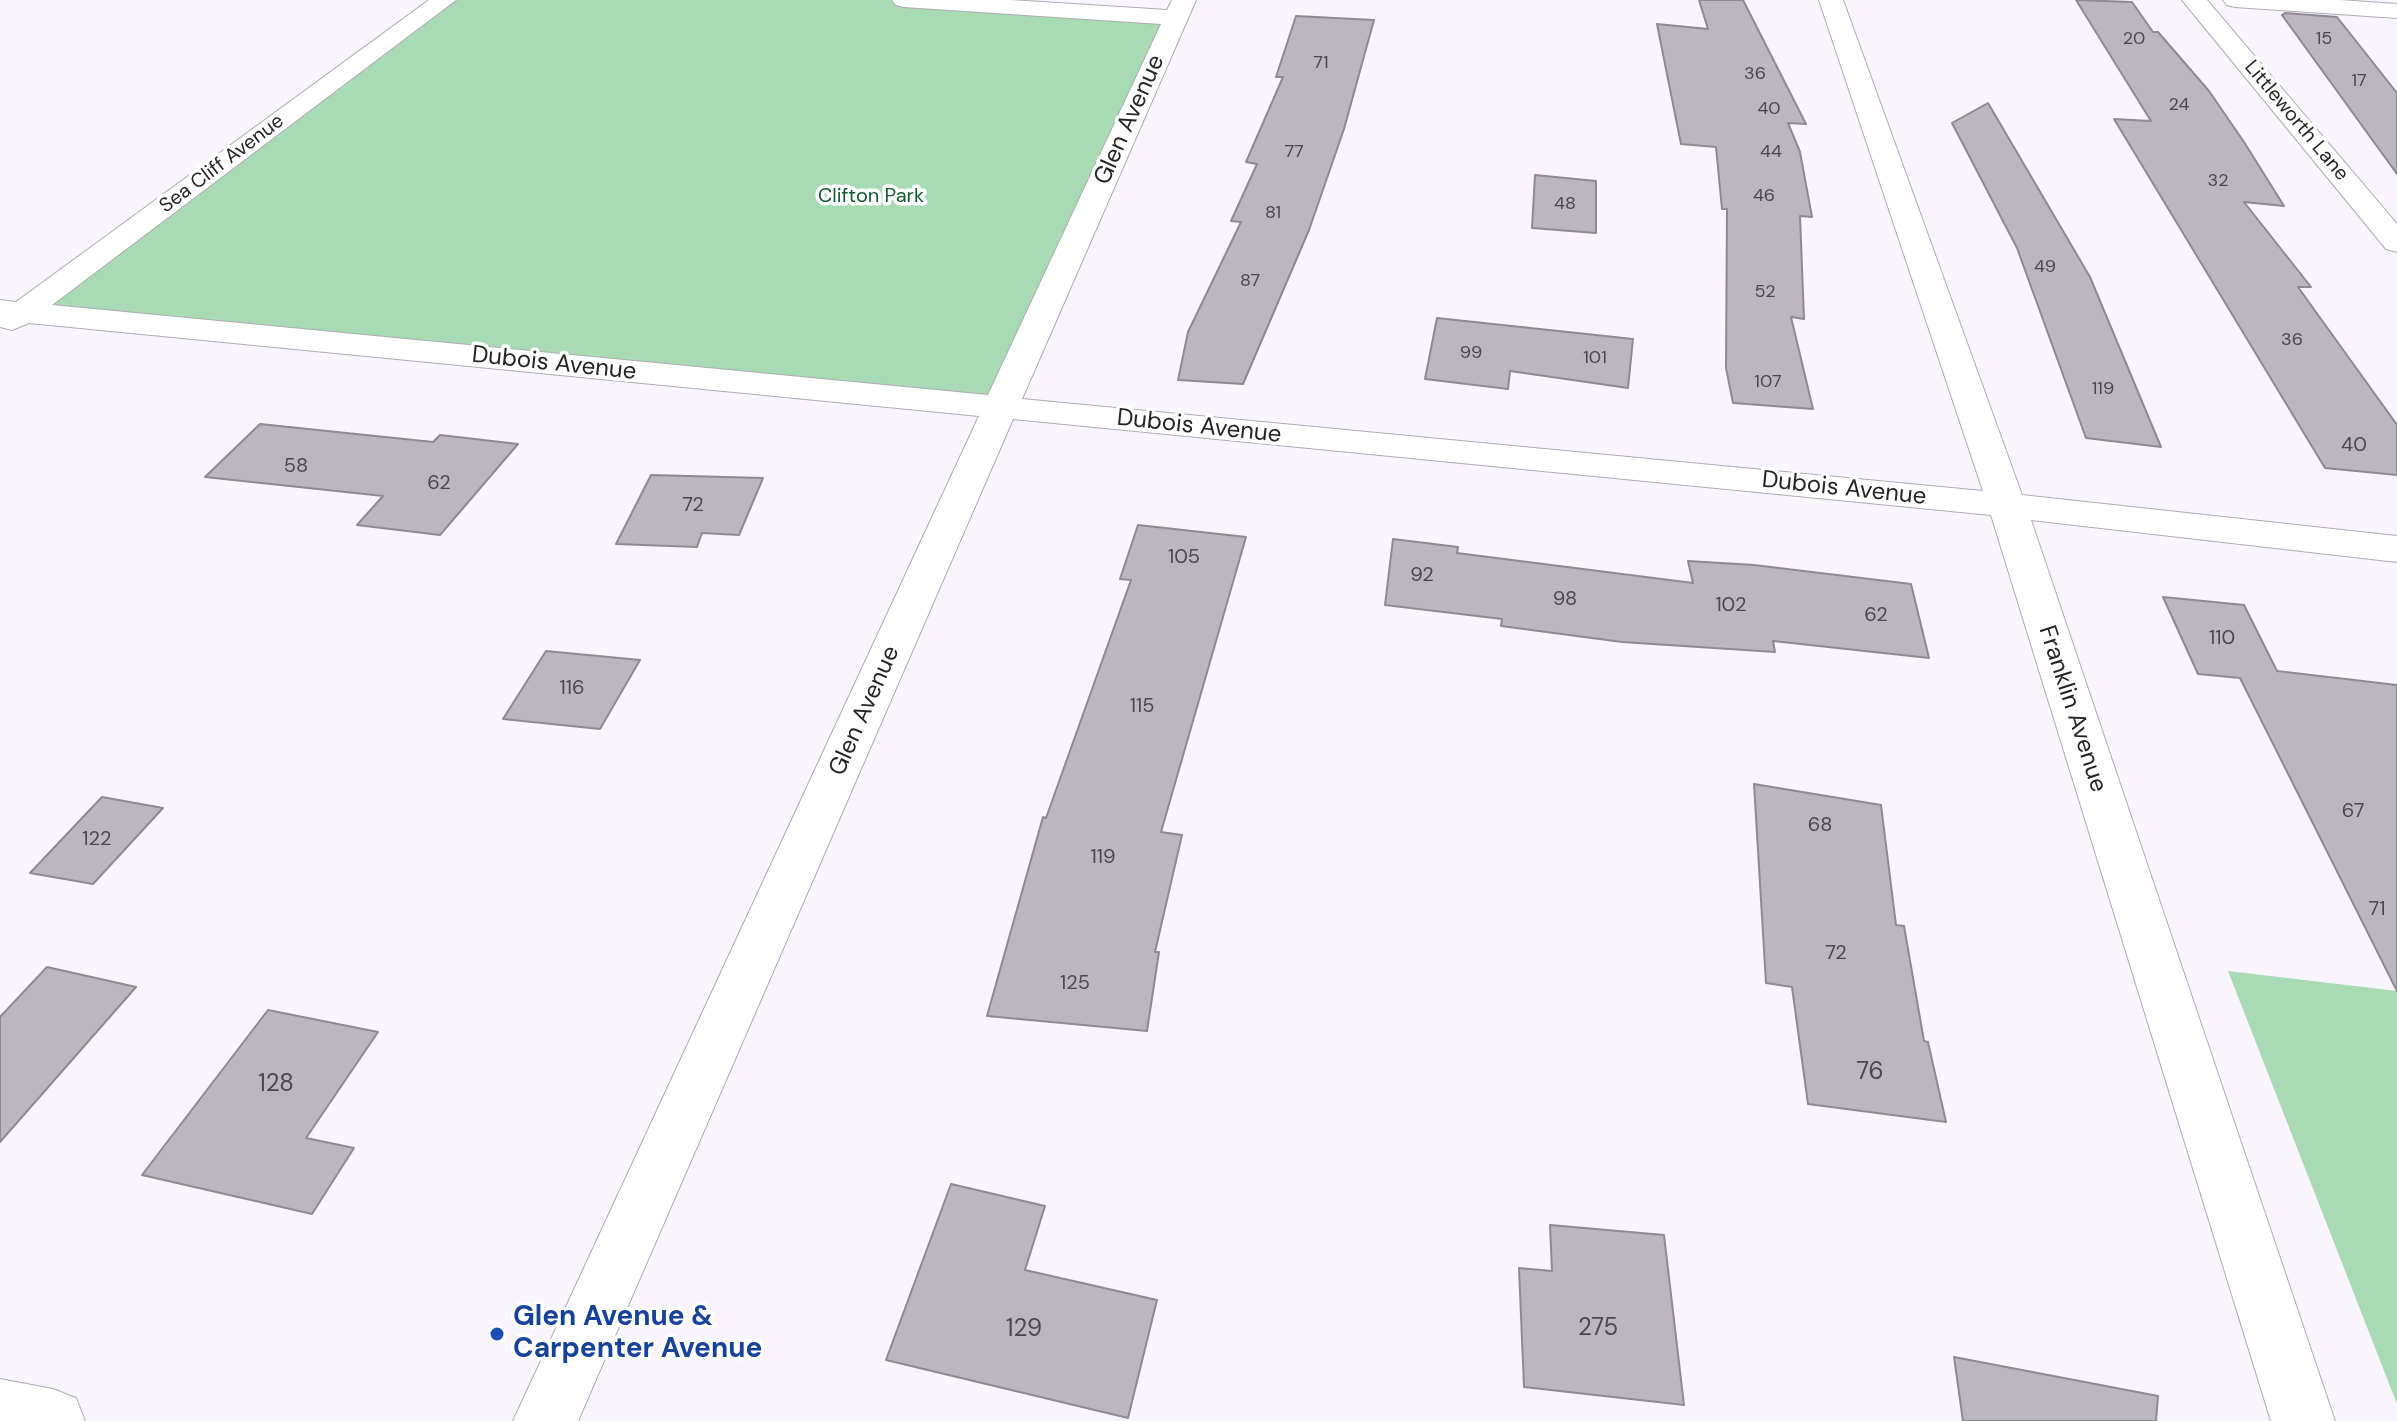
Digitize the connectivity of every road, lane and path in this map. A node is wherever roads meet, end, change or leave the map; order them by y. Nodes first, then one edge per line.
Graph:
1 (444, 0) edge
2 (904, 0) edge
3 (1831, 0) edge
4 (2194, 0) edge
5 (2235, 0) edge
6 (1180, 9) edge
7 (2397, 11) edge
8 (2383, 210) edge
9 (2397, 243) edge
10 (7, 317) edge
11 (1001, 408) junction
12 (2007, 505) junction
13 (2397, 549) edge
14 (0, 1411) edge
15 (53, 1421) edge
16 (545, 1421) edge
17 (2303, 1421) edge

1 - 10 street, Sea Cliff Avenue
2 - 6 street
3 - 12 street, Franklin Avenue
4 - 8 street, Littleworth Lane
5 - 7 street
6 - 11 street, Glen Avenue
8 - 9 street, Littleworth Lane
10 - 11 street, Dubois Avenue
11 - 12 street, Dubois Avenue
11 - 16 street, Glen Avenue
12 - 13 street, Dubois Avenue
12 - 17 street, Franklin Avenue
14 - 15 street

